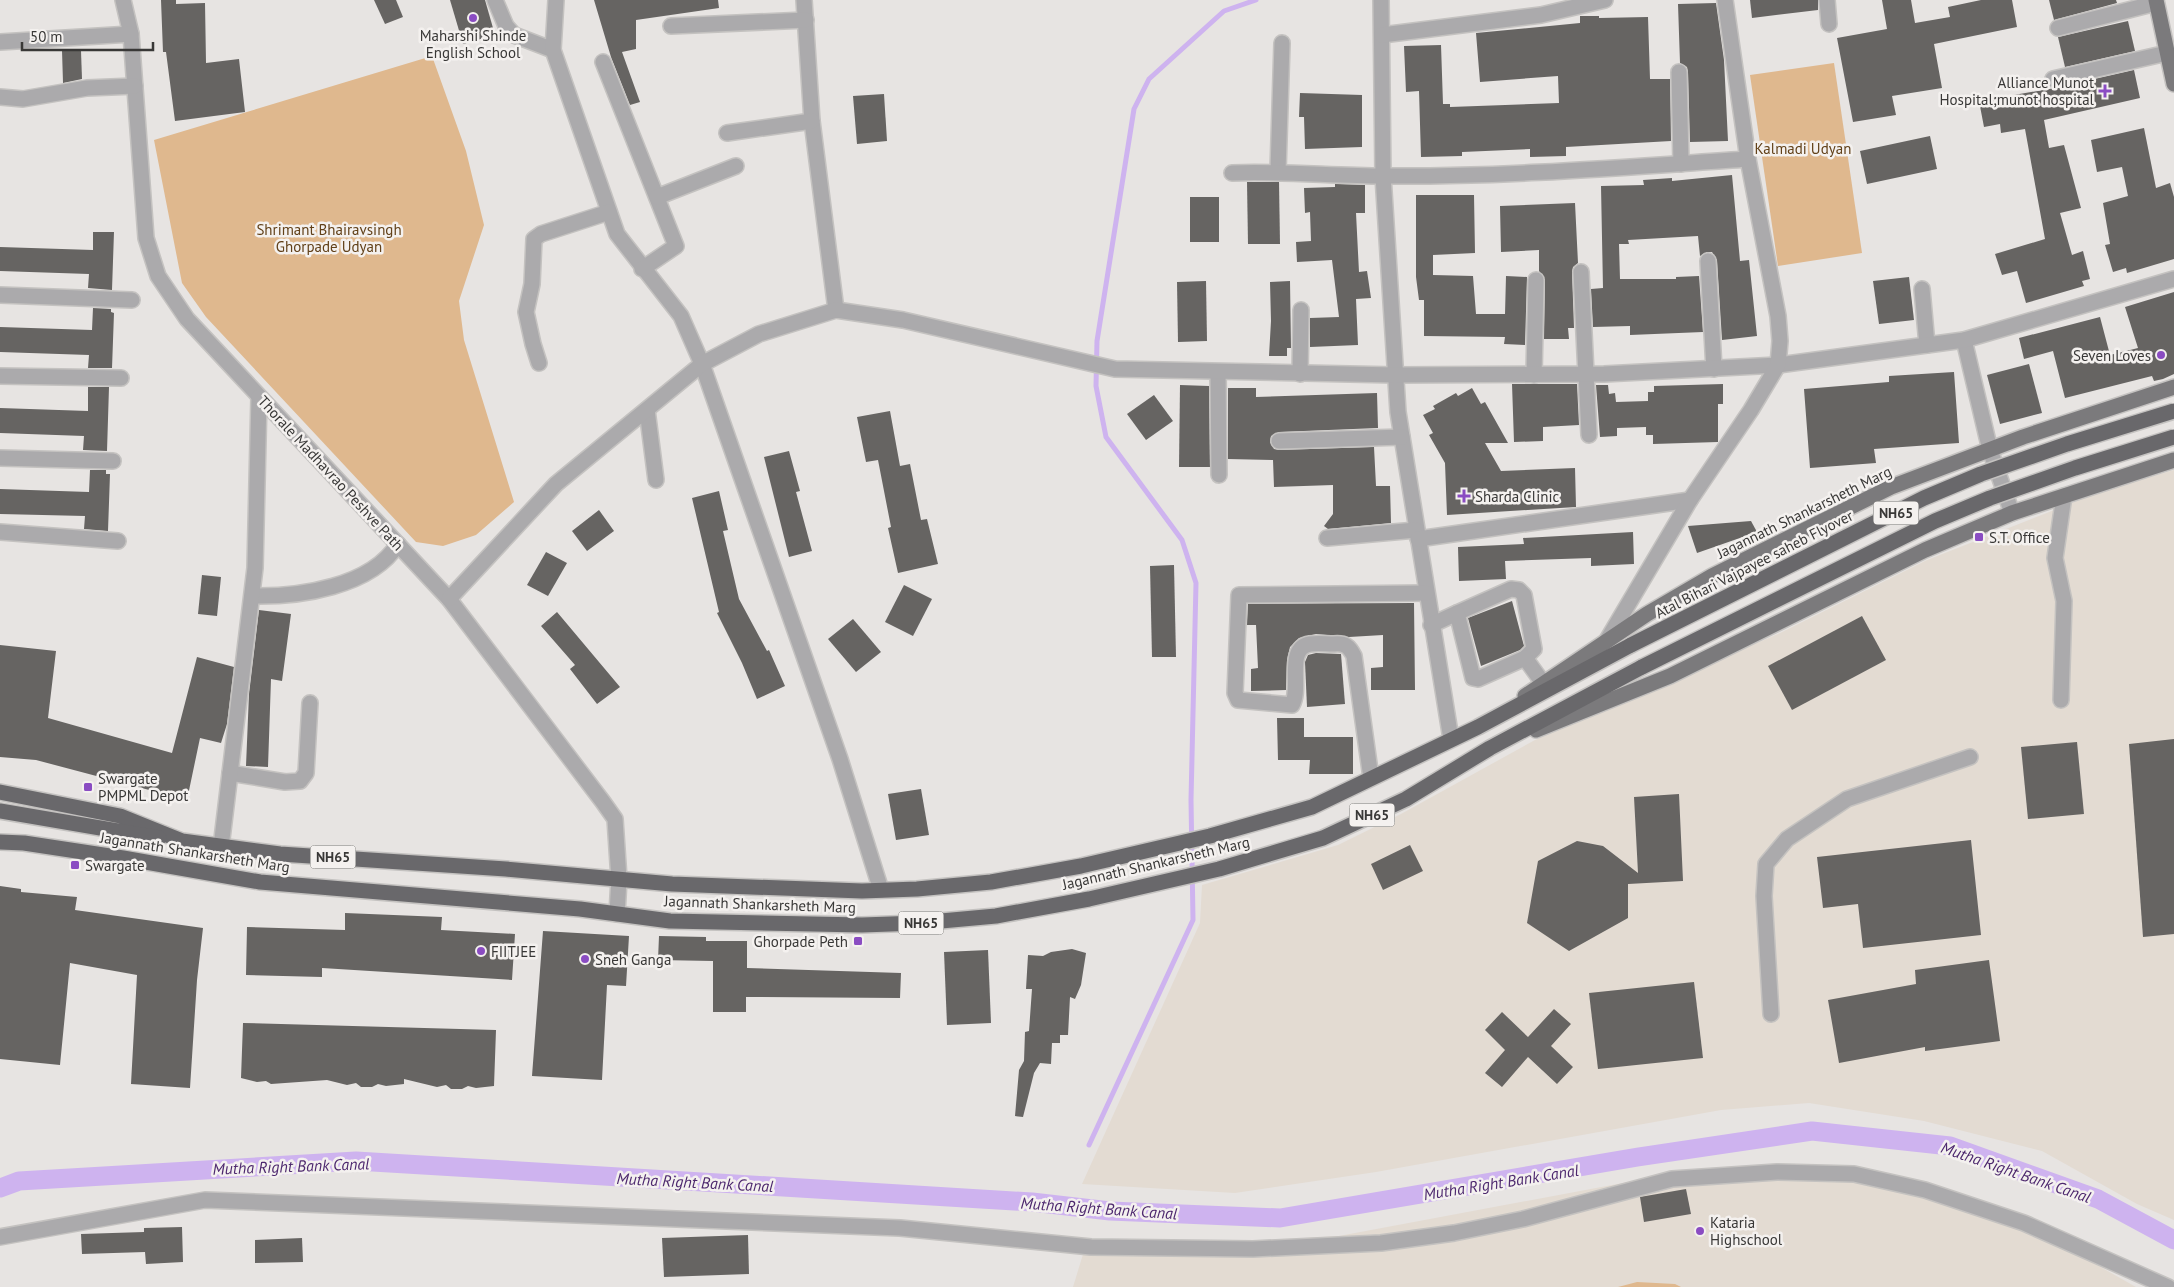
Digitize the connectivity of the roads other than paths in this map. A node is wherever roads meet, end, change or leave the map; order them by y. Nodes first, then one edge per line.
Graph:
1 (123, 0) edge
2 (495, 0) edge
3 (556, 0) edge
4 (804, 0) edge
5 (1381, 0) edge
6 (1605, 0) edge
7 (1725, 0) edge
8 (1826, 0) edge
9 (2156, 2) edge
10 (806, 20) junction
11 (1829, 24) dead end
12 (671, 26) dead end
13 (2058, 28) dead end
14 (131, 34) junction
15 (1382, 35) junction
16 (0, 42) edge
17 (1282, 43) dead end
18 (553, 50) junction
19 (2167, 53) junction
20 (602, 62) dead end
21 (1679, 72) dead end
22 (2053, 79) dead end
23 (2174, 84) edge
24 (136, 86) junction
25 (0, 97) edge
26 (812, 121) junction
27 (727, 133) dead end
28 (1748, 159) junction
29 (1681, 164) junction
30 (736, 166) dead end
31 (1278, 171) junction
32 (1232, 173) dead end
33 (1383, 176) junction
34 (657, 196) junction
35 (609, 212) junction
36 (1708, 261) dead end
37 (642, 269) junction
38 (1581, 272) dead end
39 (1536, 280) dead end
40 (2174, 280) edge
41 (1922, 289) dead end
42 (0, 295) edge
43 (132, 300) dead end
44 (836, 310) junction
45 (1301, 310) dead end
46 (1964, 340) junction
47 (1927, 345) junction
48 (539, 363) dead end
49 (702, 364) junction
50 (1778, 366) junction
51 (1714, 369) junction
52 (1218, 372) junction
53 (1300, 374) junction
54 (1586, 374) junction
55 (1395, 375) junction
56 (1534, 375) junction
57 (0, 376) edge
58 (121, 378) dead end
59 (2174, 386) edge
60 (259, 397) junction
61 (647, 410) junction
62 (2174, 411) edge
63 (1590, 435) dead end
64 (1402, 437) junction
65 (2174, 437) edge
66 (1279, 441) dead end
67 (1990, 450) junction
68 (0, 458) edge
69 (2174, 460) edge
70 (113, 461) dead end
71 (1219, 475) dead end
72 (656, 480) dead end
73 (2064, 496) junction
74 (1690, 500) junction
75 (2012, 514) junction
76 (0, 532) edge
77 (1417, 534) junction
78 (1327, 538) dead end
79 (118, 541) dead end
80 (398, 544) junction
81 (1426, 593) junction
82 (252, 596) junction
83 (449, 599) junction
84 (1457, 613) junction
85 (1431, 625) junction
86 (1607, 640) junction
87 (1631, 645) joint
88 (1525, 658) junction
89 (1544, 683) junction
90 (2061, 700) dead end
91 (310, 703) dead end
92 (1478, 728) junction
93 (1450, 739) junction
94 (1490, 748) junction
95 (1970, 757) dead end
96 (230, 773) junction
97 (1372, 778) junction
98 (0, 792) edge
99 (0, 811) edge
100 (0, 837) edge
101 (182, 841) junction
102 (0, 842) edge
103 (24, 842) junction
104 (221, 847) junction
105 (619, 879) junction
106 (881, 890) junction
107 (617, 914) junction
108 (1771, 1014) dead end
109 (0, 1237) edge
110 (2168, 1287) edge

1 - 14 street, Thorale Madhavrao Peshve Path
2 - 18 street
3 - 18 street
4 - 10 street
5 - 15 street
6 - 15 street
7 - 28 street
8 - 11 street
9 - 13 street
9 - 19 main road
10 - 12 street
10 - 26 street
14 - 16 street
14 - 24 street, Thorale Madhavrao Peshve Path
15 - 33 street
17 - 31 street
18 - 35 street
19 - 22 street
19 - 23 main road
20 - 34 street
21 - 29 street
24 - 25 street
24 - 60 street, Thorale Madhavrao Peshve Path
26 - 27 street
26 - 44 street
28 - 29 street
28 - 50 street
29 - 33 street
30 - 34 street
31 - 32 street
31 - 33 street
33 - 55 street
34 - 37 street
35 - 37 street
35 - 48 street
36 - 51 street
37 - 49 street
38 - 54 street
39 - 56 street
40 - 46 street
41 - 47 street
42 - 43 street
44 - 49 street
44 - 52 street
45 - 53 street
46 - 47 street
46 - 67 street
47 - 50 street
49 - 61 street
49 - 106 street
50 - 51 street
50 - 74 street
51 - 54 street
52 - 53 street
52 - 71 street
53 - 55 street
54 - 56 street
54 - 63 street
55 - 56 street
55 - 64 street
57 - 58 street
59 - 67 main road, Jagannath Shankarsheth Marg
60 - 80 street, Thorale Madhavrao Peshve Path
60 - 82 street
61 - 72 street
61 - 83 street
62 - 87 highway, Atal Bihari Vajpayee saheb Flyover / NH65, bridge
64 - 66 street
64 - 77 street
65 - 94 highway, Jagannath Shankarsheth Marg / NH65, bridge
67 - 75 street
67 - 86 main road, Jagannath Shankarsheth Marg
68 - 70 street
69 - 73 main road, Jagannath Shankarsheth Marg
73 - 75 main road, Jagannath Shankarsheth Marg
73 - 90 street
74 - 77 street
74 - 86 street
75 - 94 main road, Jagannath Shankarsheth Marg
76 - 79 street
77 - 78 street
77 - 81 street
80 - 82 street
80 - 83 street, Thorale Madhavrao Peshve Path
81 - 85 street
81 - 97 street
82 - 96 street
83 - 105 street, Thorale Madhavrao Peshve Path
84 - 85 street
84 - 88 street
84 - 88 street
85 - 93 street
86 - 89 main road, Jagannath Shankarsheth Marg
87 - 92 highway, Jagannath Shankarsheth Marg / NH65
88 - 89 street
89 - 92 main road, Jagannath Shankarsheth Marg
91 - 96 street
92 - 93 highway, Jagannath Shankarsheth Marg / NH65
93 - 97 highway, Jagannath Shankarsheth Marg / NH65
94 - 107 highway, Jagannath Shankarsheth Marg / NH65
95 - 108 street
96 - 104 street
97 - 106 highway, Jagannath Shankarsheth Marg / NH65
98 - 101 highway, Jagannath Shankarsheth Marg / NH65
99 - 101 highway
100 - 103 highway
101 - 104 highway, Jagannath Shankarsheth Marg / NH65
102 - 103 highway, Jagannath Shankarsheth Marg / NH65
103 - 107 highway, Jagannath Shankarsheth Marg / NH65
104 - 105 highway, Jagannath Shankarsheth Marg / NH65
105 - 106 highway, Jagannath Shankarsheth Marg / NH65
105 - 107 street, Thorale Madhavrao Peshve Path
109 - 110 street

